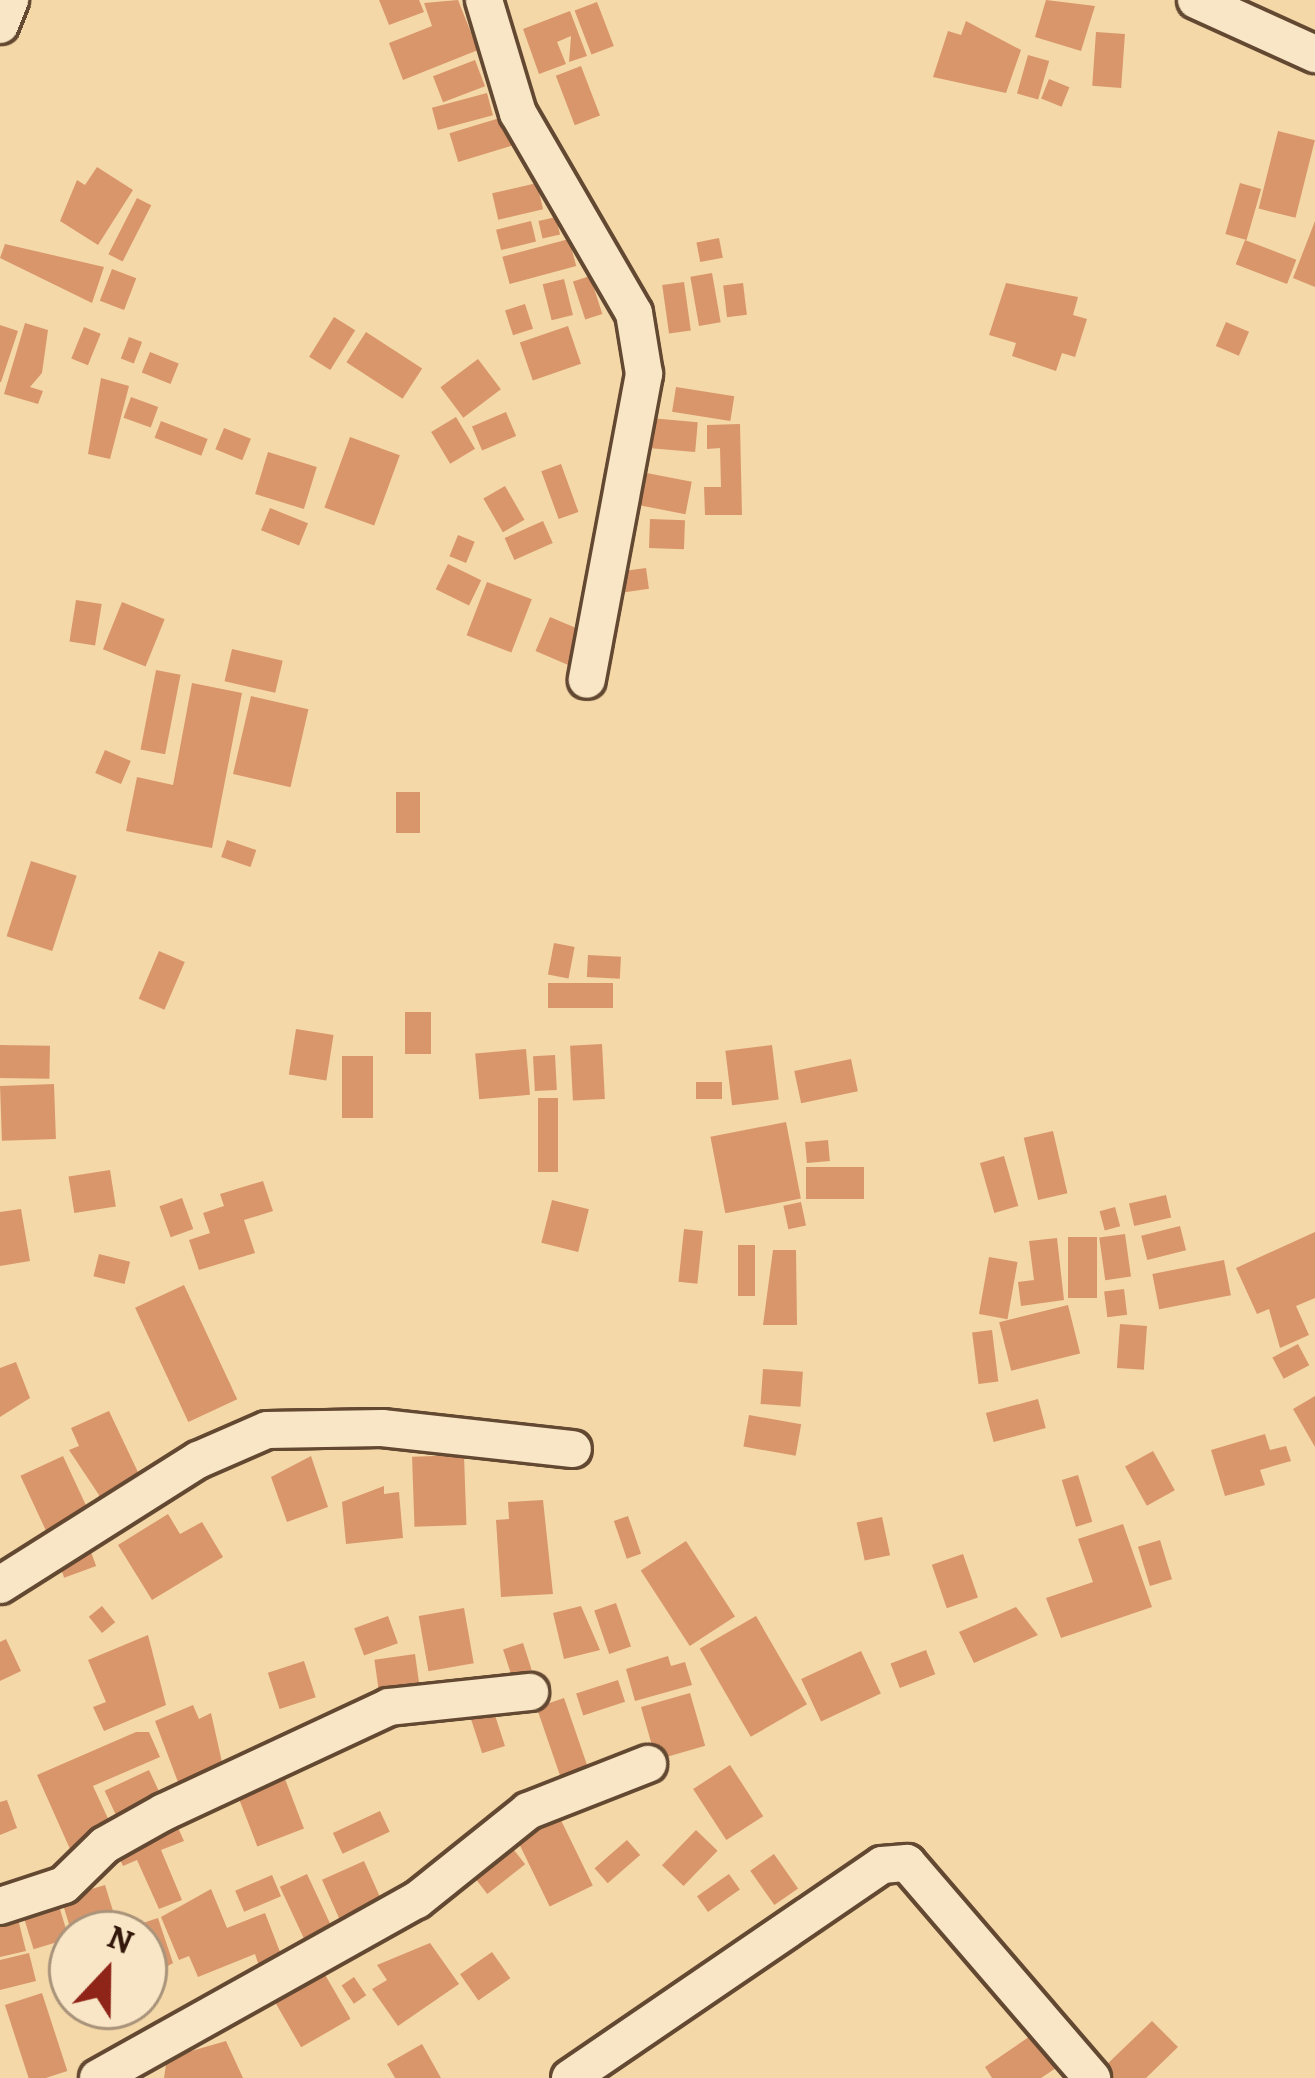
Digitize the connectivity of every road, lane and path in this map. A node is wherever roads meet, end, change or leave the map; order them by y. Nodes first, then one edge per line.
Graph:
1 (10, 0) edge
2 (484, 0) edge
3 (1196, 0) edge
4 (0, 26) edge
5 (1315, 54) edge
6 (587, 680) dead end
7 (572, 1449) dead end
8 (0, 1585) edge
9 (530, 1692) dead end
10 (648, 1764) dead end
11 (0, 1906) edge
12 (98, 2078) edge
13 (570, 2078) edge
14 (1092, 2078) edge

1 - 4 street
2 - 6 street
3 - 5 street
7 - 8 street
9 - 11 street
10 - 12 street
13 - 14 street

